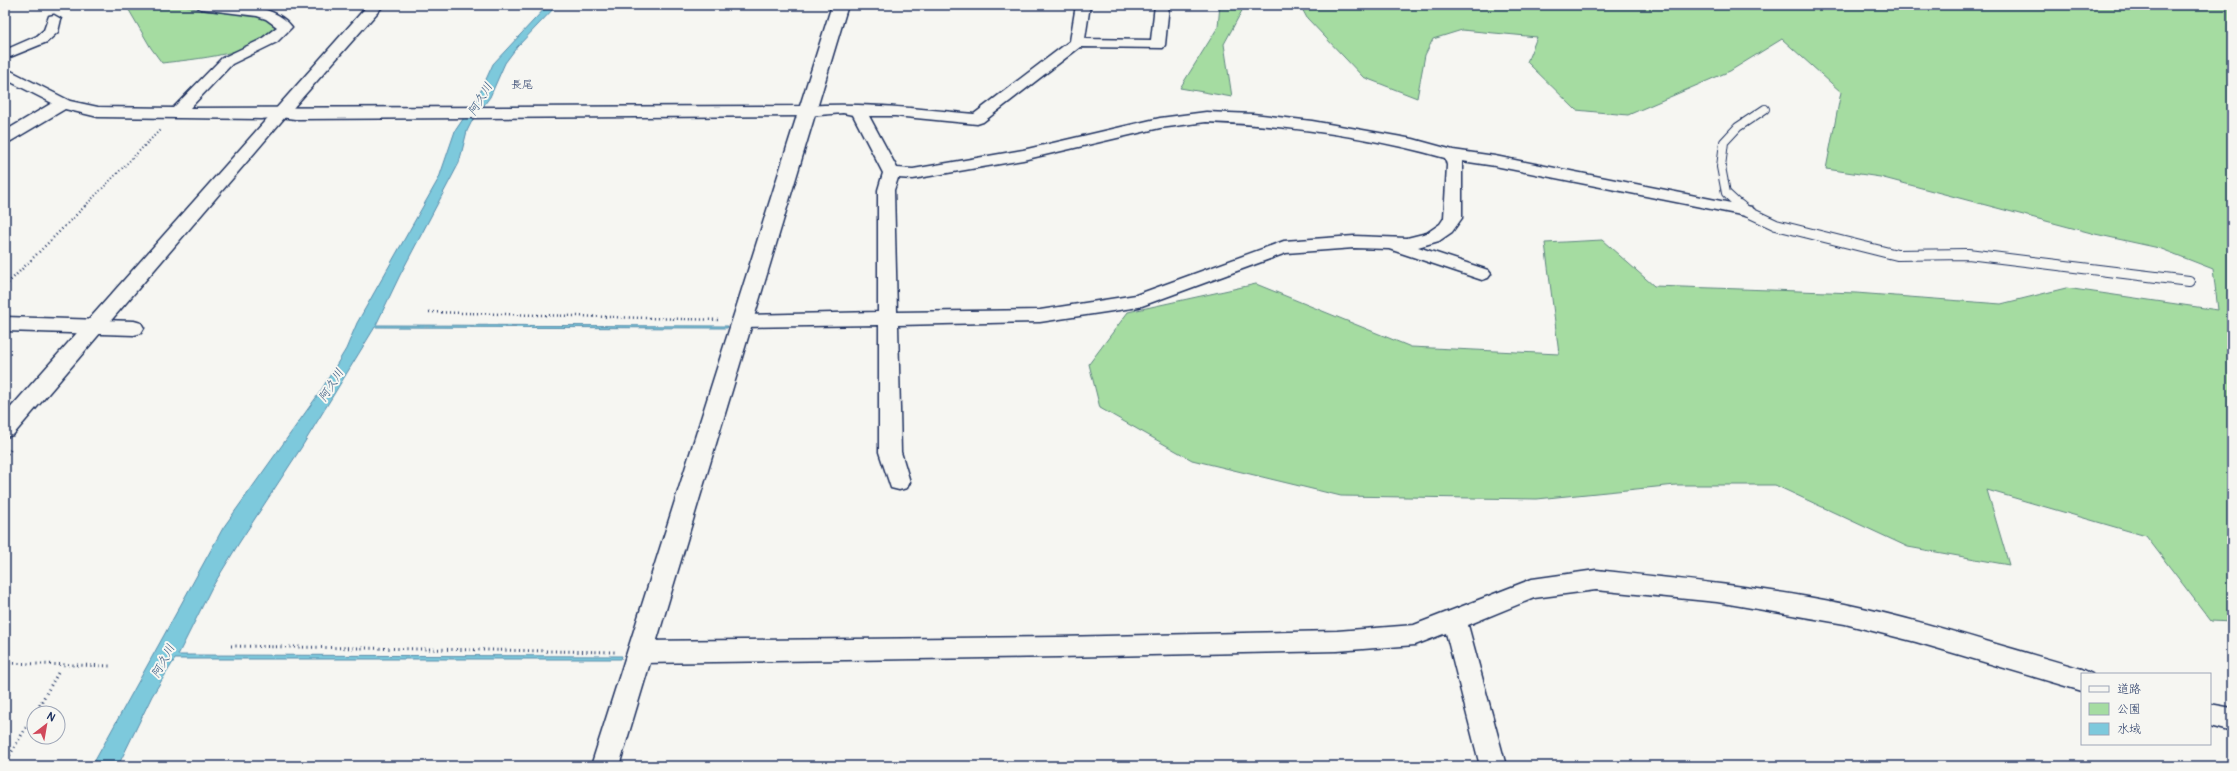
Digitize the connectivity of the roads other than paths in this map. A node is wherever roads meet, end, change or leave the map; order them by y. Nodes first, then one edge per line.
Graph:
1 (202, 5) edge
2 (376, 5) edge
3 (840, 5) edge
4 (1083, 5) edge
5 (1162, 5) edge
6 (54, 19) dead end
7 (1077, 43) junction
8 (5, 55) edge
9 (5, 74) edge
10 (63, 103) junction
11 (1765, 109) dead end
12 (859, 110) junction
13 (807, 111) junction
14 (178, 112) junction
15 (280, 112) junction
16 (5, 138) edge
17 (1452, 155) junction
18 (891, 173) junction
19 (1746, 211) junction
20 (1391, 243) junction
21 (1482, 274) dead end
22 (2189, 280) dead end
23 (889, 318) junction
24 (743, 321) junction
25 (5, 324) edge
26 (94, 326) junction
27 (134, 328) dead end
28 (5, 429) edge
29 (899, 482) dead end
30 (1455, 620) junction
31 (641, 652) junction
32 (2081, 680) edge
33 (2211, 715) edge
34 (2232, 720) edge
35 (605, 766) edge
36 (1493, 766) edge

1 - 14 street
2 - 15 street
3 - 13 street
4 - 7 street
5 - 7 street
6 - 8 street
7 - 12 street
9 - 10 street
10 - 14 street
10 - 16 street
11 - 19 lane
12 - 13 street
12 - 18 street
13 - 15 street
13 - 24 street
14 - 15 street
15 - 26 street
17 - 18 street
17 - 19 street
17 - 20 street
18 - 23 street
19 - 22 lane
20 - 21 street
20 - 23 street
23 - 24 street
23 - 29 street
24 - 31 street
25 - 26 street
26 - 27 street
26 - 28 street
30 - 31 street
30 - 32 street
30 - 36 street
31 - 35 street
33 - 34 street

